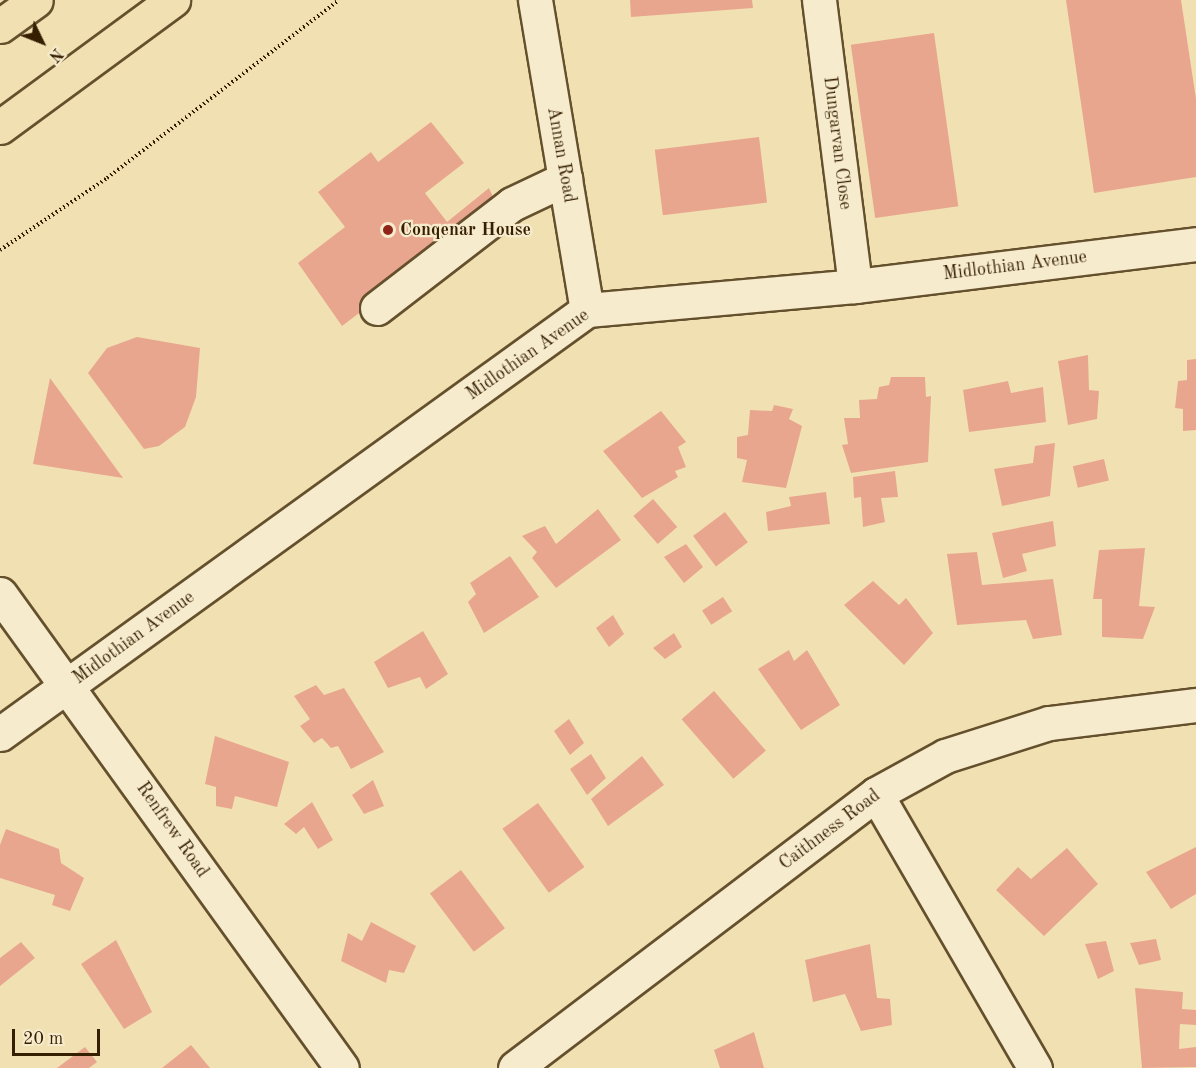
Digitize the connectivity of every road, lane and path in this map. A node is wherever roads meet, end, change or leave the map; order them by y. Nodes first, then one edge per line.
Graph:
1 (36, 0) edge
2 (173, 0) edge
3 (339, 0) edge
4 (535, 0) edge
5 (819, 0) edge
6 (0, 26) edge
7 (0, 127) edge
8 (565, 178) junction
9 (1196, 244) edge
10 (0, 250) edge
11 (855, 286) junction
12 (377, 308) dead end
13 (587, 310) junction
14 (0, 594) edge
15 (69, 685) junction
16 (1196, 705) edge
17 (0, 734) edge
18 (876, 794) junction
19 (342, 1068) edge
20 (515, 1068) edge
21 (1035, 1068) edge

1 - 6 highway
2 - 7 highway
3 - 10 path
4 - 8 street, Annan Road
5 - 11 street, Dungarvan Close
8 - 12 street
8 - 13 street, Annan Road
9 - 11 street, Midlothian Avenue
11 - 13 street, Midlothian Avenue
13 - 15 street, Midlothian Avenue
14 - 15 street, Renfrew Road
15 - 17 street, Midlothian Avenue
15 - 19 street, Renfrew Road
16 - 18 street, Caithness Road
18 - 20 street, Caithness Road
18 - 21 street

